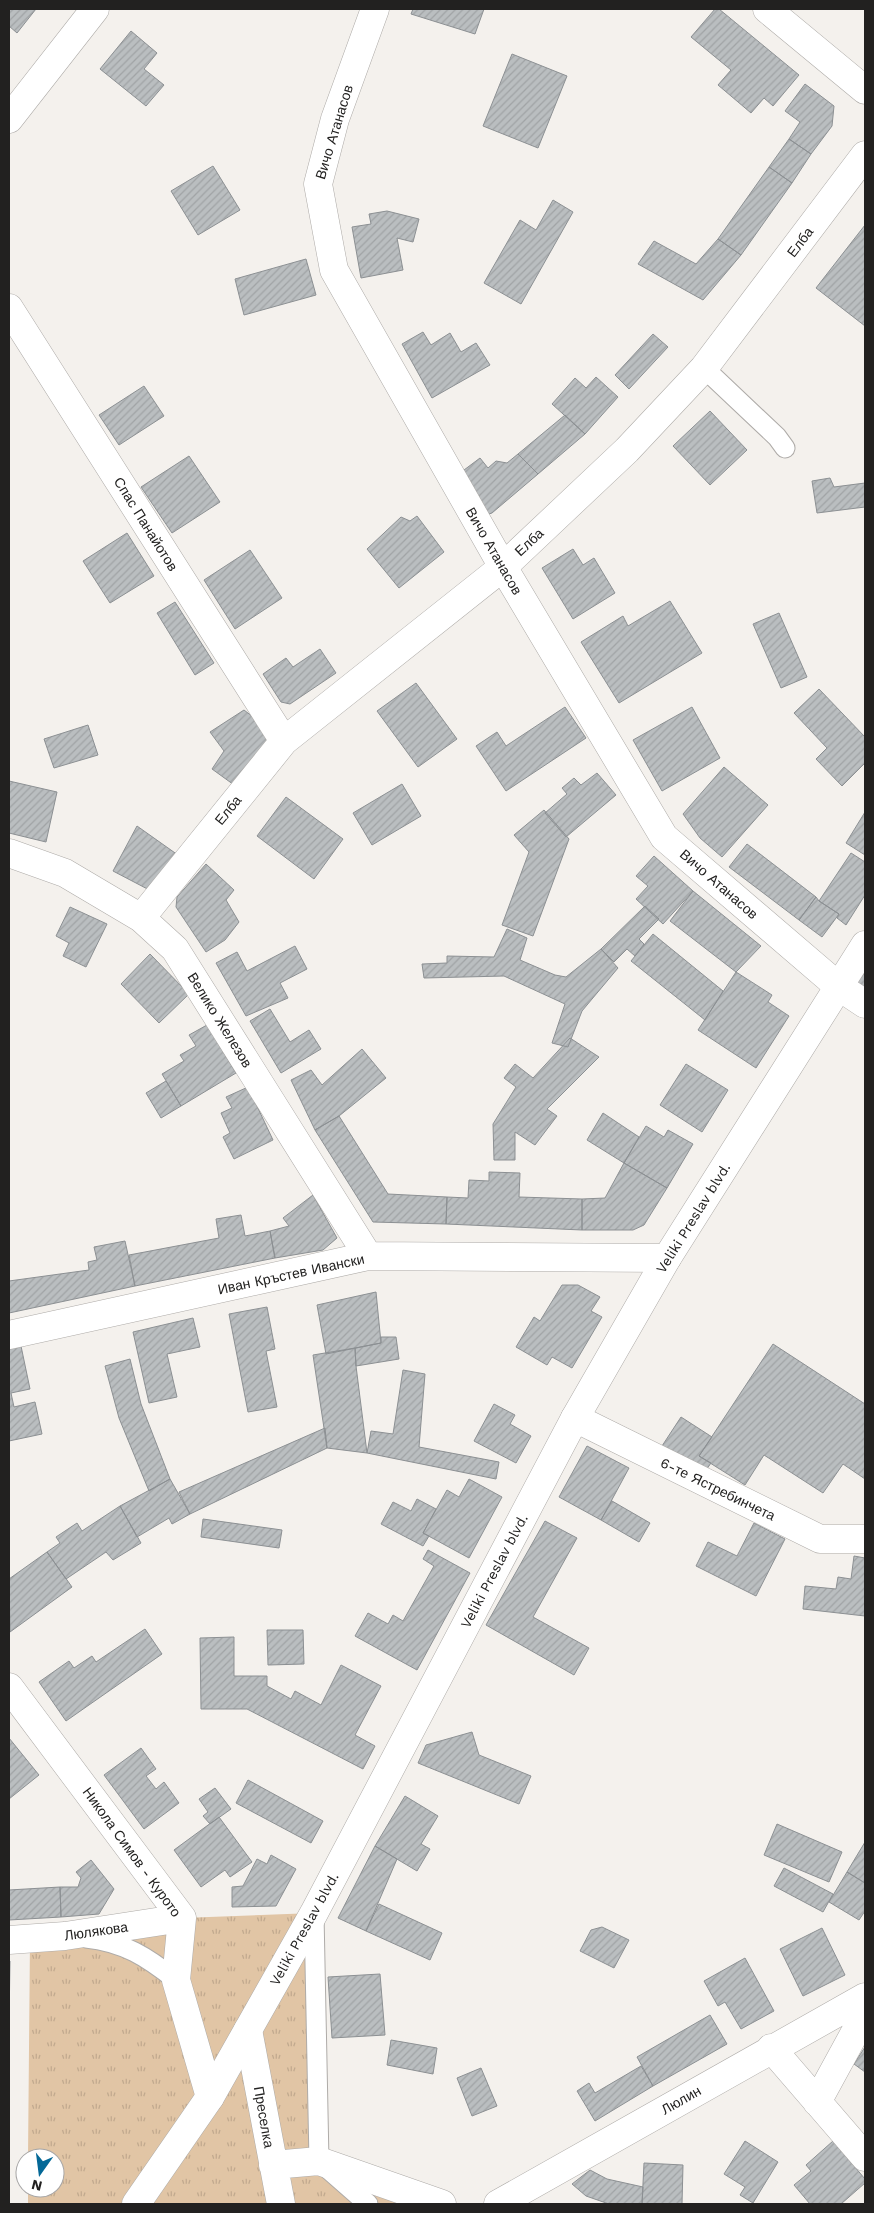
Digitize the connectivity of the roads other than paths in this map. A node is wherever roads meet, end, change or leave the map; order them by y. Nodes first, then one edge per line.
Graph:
1 (95, 9) edge
2 (375, 9) edge
3 (767, 9) edge
4 (865, 90) edge
5 (9, 119) edge
6 (865, 155) edge
7 (9, 308) edge
8 (704, 368) junction
9 (785, 448) dead end
10 (503, 567) junction
11 (284, 741) junction
12 (9, 853) edge
13 (141, 918) junction
14 (865, 945) edge
15 (838, 986) junction
16 (865, 1004) edge
17 (368, 1256) junction
18 (668, 1258) junction
19 (9, 1335) edge
20 (575, 1418) junction
21 (865, 1539) edge
22 (9, 1687) edge
23 (314, 1913) junction
24 (182, 1918) junction
25 (65, 1936) junction
26 (9, 1940) edge
27 (176, 1980) junction
28 (865, 1997) edge
29 (865, 2014) edge
30 (248, 2030) junction
31 (771, 2048) junction
32 (210, 2097) junction
33 (817, 2102) junction
34 (865, 2157) edge
35 (319, 2161) junction
36 (273, 2165) junction
37 (136, 2204) edge
38 (281, 2204) edge
39 (368, 2204) edge
40 (442, 2204) edge
41 (501, 2204) edge

1 - 5 street
2 - 10 street, Вичо Атанасов
3 - 4 street
6 - 8 street, Елба
7 - 11 street, Спас Панайотов
8 - 9 lane
8 - 10 street, Елба
10 - 11 street, Елба
10 - 15 street, Вичо Атанасов
11 - 13 street, Елба
12 - 13 street, Велико Железов
13 - 17 street, Велико Железов
14 - 15 street, Veliki Preslav blvd.
15 - 16 street, Вичо Атанасов
15 - 18 street, Veliki Preslav blvd.
17 - 18 street, Иван Кръстев Ивански
17 - 19 street, Иван Кръстев Ивански
18 - 20 street, Veliki Preslav blvd.
20 - 21 street, 6-те Ястребинчета
20 - 23 street, Veliki Preslav blvd.
22 - 24 street, Никола Симов - Курото
23 - 30 street, Veliki Preslav blvd.
23 - 35 lane
24 - 25 street, Люлякова
24 - 27 street, Никола Симов - Курото
25 - 26 street, Люлякова
25 - 27 lane
27 - 32 street, Никола Симов - Курото
28 - 31 street, Люлин
29 - 33 street
30 - 32 street, Veliki Preslav blvd.
30 - 36 street, Преселка
31 - 33 street
31 - 41 street, Люлин
32 - 37 street, Veliki Preslav blvd.
33 - 34 street
35 - 36 street
35 - 39 lane
35 - 40 street
36 - 38 street, Преселка

